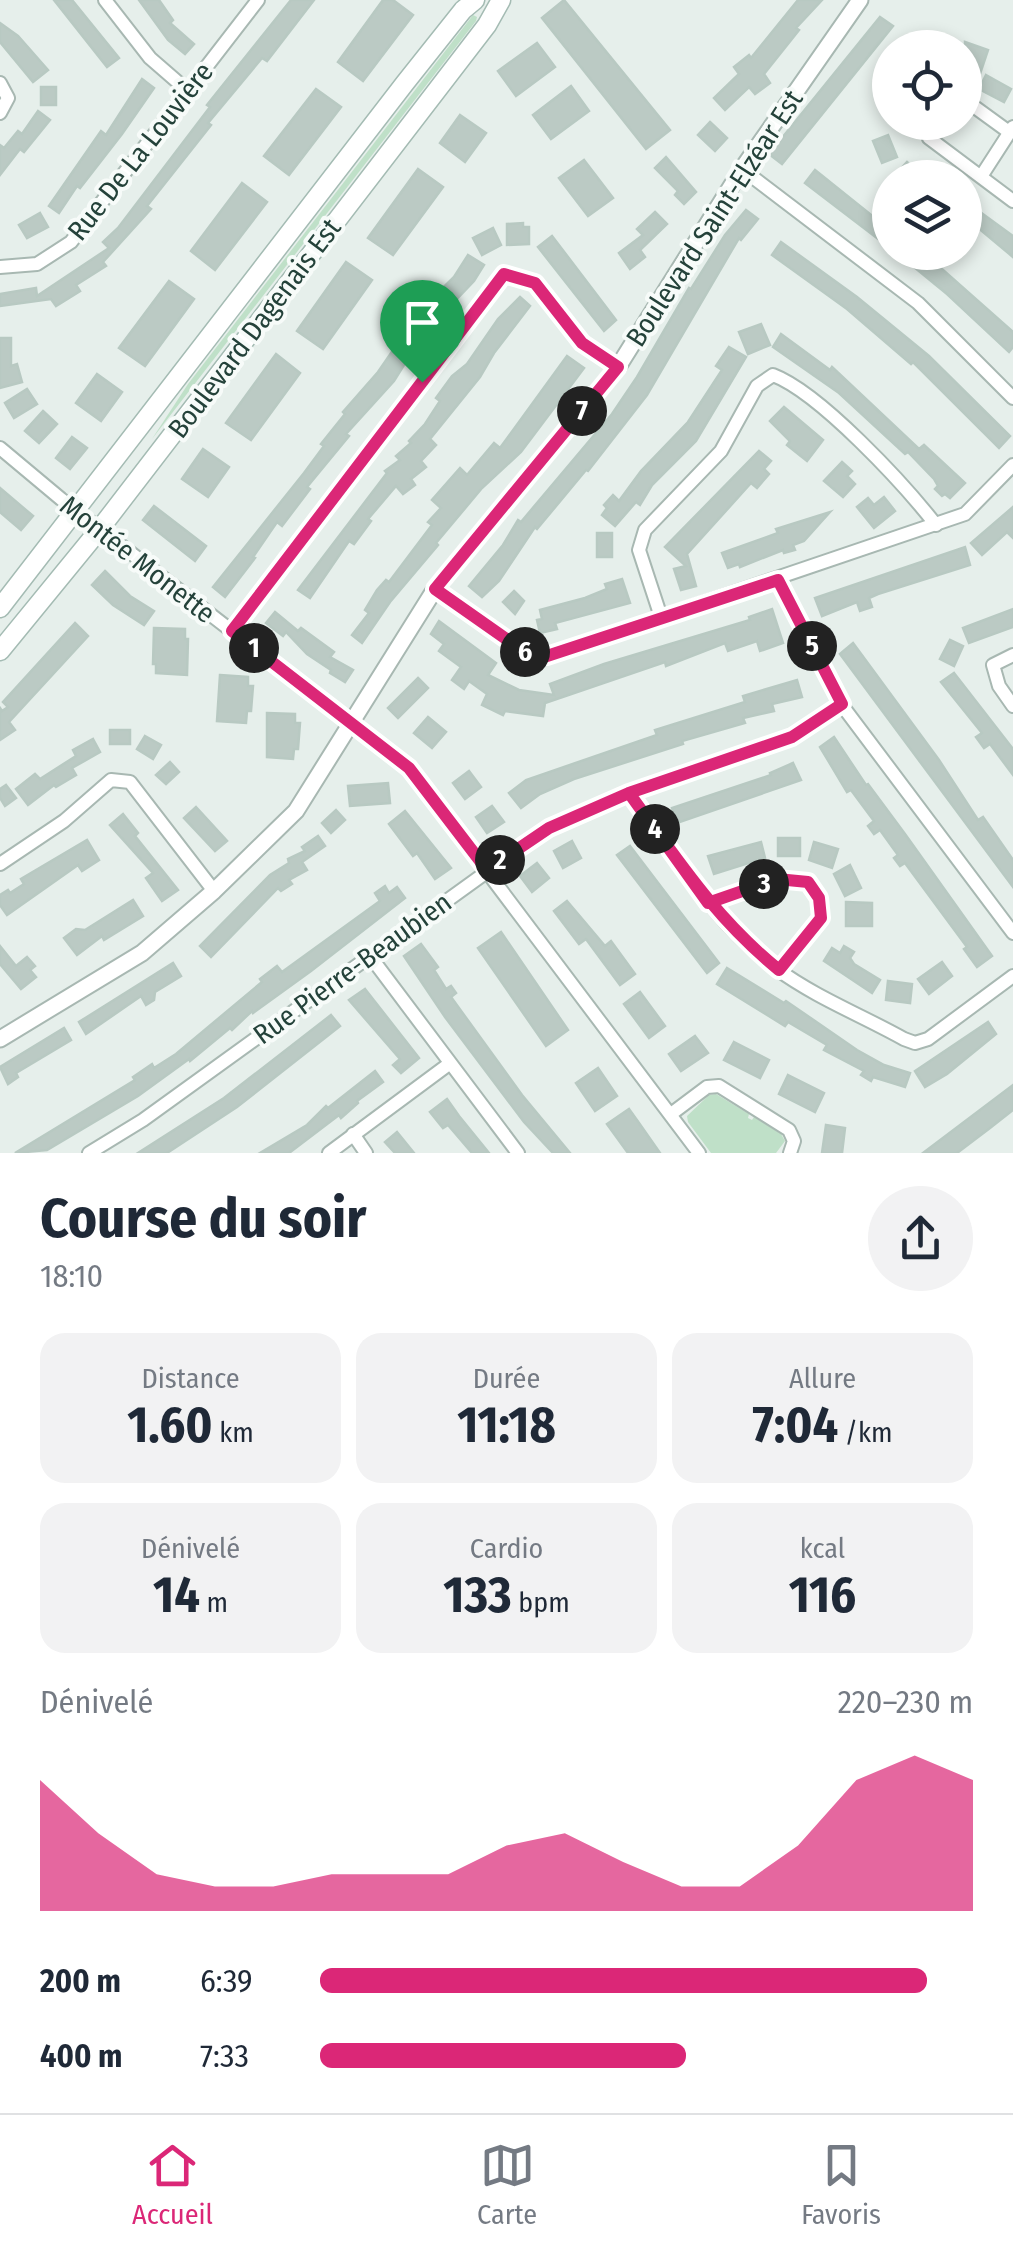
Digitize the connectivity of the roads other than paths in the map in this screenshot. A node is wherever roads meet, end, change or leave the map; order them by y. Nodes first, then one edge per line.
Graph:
1 (105, 0) edge
2 (258, 0) edge
3 (474, 0) edge
4 (500, 0) edge
5 (860, 0) edge
6 (0, 83) edge
7 (188, 91) junction
8 (982, 111) edge
9 (0, 113) edge
10 (1011, 129) edge
11 (932, 140) edge
12 (958, 160) edge
13 (742, 168) junction
14 (982, 176) joint
15 (1013, 202) edge
16 (0, 267) edge
17 (618, 367) junction
18 (1013, 398) edge
19 (0, 448) edge
20 (1013, 465) edge
21 (76, 512) junction
22 (936, 525) junction
23 (100, 530) junction
24 (778, 580) junction
25 (435, 589) junction
26 (0, 608) edge
27 (661, 617) junction
28 (232, 631) junction
29 (0, 651) edge
30 (1013, 655) edge
31 (842, 704) junction
32 (1013, 706) edge
33 (353, 723) junction
34 (629, 793) junction
35 (0, 864) edge
36 (487, 870) junction
37 (214, 891) junction
38 (708, 903) junction
39 (1013, 933) edge
40 (370, 956) junction
41 (779, 970) junction
42 (1013, 976) edge
43 (0, 1039) edge
44 (449, 1064) junction
45 (670, 1114) junction
46 (353, 1134) junction
47 (89, 1153) edge
48 (329, 1153) edge
49 (366, 1153) edge
50 (518, 1153) edge
51 (700, 1153) edge
52 (790, 1153) edge

1 - 7 street
2 - 7 street, Rue De La Louvière
3 - 21 main road, Boulevard Dagenais Est
4 - 23 main road, Boulevard Dagenais Est
5 - 13 street, Boulevard Saint-Elzéar Est
6 - 9 street
7 - 16 street, Rue De La Louvière
8 - 10 street
10 - 14 street
11 - 12 street
13 - 17 street, Boulevard Saint-Elzéar Est
13 - 18 street
14 - 15 street
17 - 25 street, Boulevard Saint-Elzéar Est
17 - 28 street
19 - 21 street, Montée Monette
20 - 22 street
21 - 23 street, Montée Monette
21 - 26 main road, Boulevard Dagenais Est
22 - 24 street
22 - 27 street
23 - 28 street, Montée Monette
23 - 29 main road, Boulevard Dagenais Est
24 - 27 street
24 - 31 street
25 - 27 street
25 - 33 street, Boulevard Saint-Elzéar Est
28 - 33 street, Montée Monette
30 - 32 street
31 - 34 street, Rue Pierre-Beaubien
31 - 39 street
33 - 36 street, Montée Monette
33 - 37 street, Boulevard Saint-Elzéar Est
34 - 36 street, Rue Pierre-Beaubien
34 - 38 street
35 - 37 street
36 - 40 street, Rue Pierre-Beaubien
36 - 45 street, Montée Monette
37 - 43 street, Boulevard Saint-Elzéar Est
38 - 41 street
38 - 41 street
40 - 44 street
40 - 47 street, Rue Pierre-Beaubien
41 - 42 street
44 - 46 street
44 - 50 street
45 - 51 street, Montée Monette
45 - 52 street
46 - 48 street
46 - 49 street

